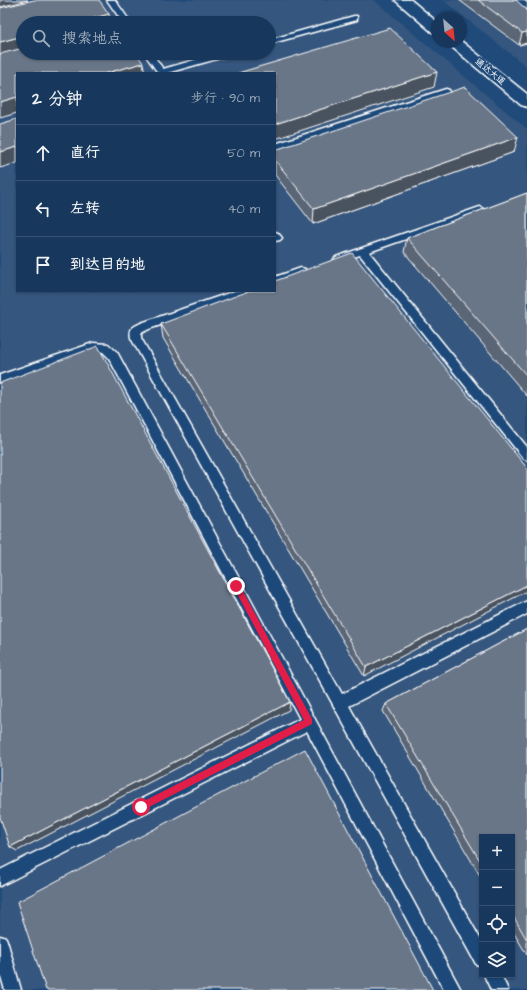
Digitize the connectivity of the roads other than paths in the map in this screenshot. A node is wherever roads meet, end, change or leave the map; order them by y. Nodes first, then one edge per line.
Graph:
1 (111, 0) edge
2 (402, 0) edge
3 (518, 0) edge
4 (527, 7) edge
5 (122, 16) edge
6 (354, 18) dead end
7 (431, 24) edge
8 (276, 40) edge
9 (460, 48) edge
10 (153, 60) edge
11 (204, 60) edge
12 (162, 72) edge
13 (446, 92) edge
14 (527, 102) edge
15 (276, 147) edge
16 (489, 207) edge
17 (362, 251) junction
18 (333, 261) edge
19 (311, 269) edge
20 (276, 281) edge
21 (243, 292) edge
22 (0, 379) edge
23 (527, 455) edge
24 (527, 607) edge
25 (340, 704) junction
26 (309, 722) junction
27 (0, 878) edge
28 (0, 944) edge
29 (479, 953) edge
30 (494, 978) edge
31 (13, 990) edge
32 (453, 990) edge
33 (500, 990) edge

1 - 5 lane
2 - 7 main road
3 - 4 lane
6 - 8 lane
9 - 14 main road, 通达大道
10 - 12 lane
11 - 12 lane
13 - 15 lane
16 - 17 lane
17 - 18 lane
17 - 23 lane
19 - 20 lane
21 - 25 lane
22 - 26 lane
24 - 25 lane
25 - 29 lane
26 - 27 lane
26 - 32 lane
28 - 31 lane
30 - 33 lane

